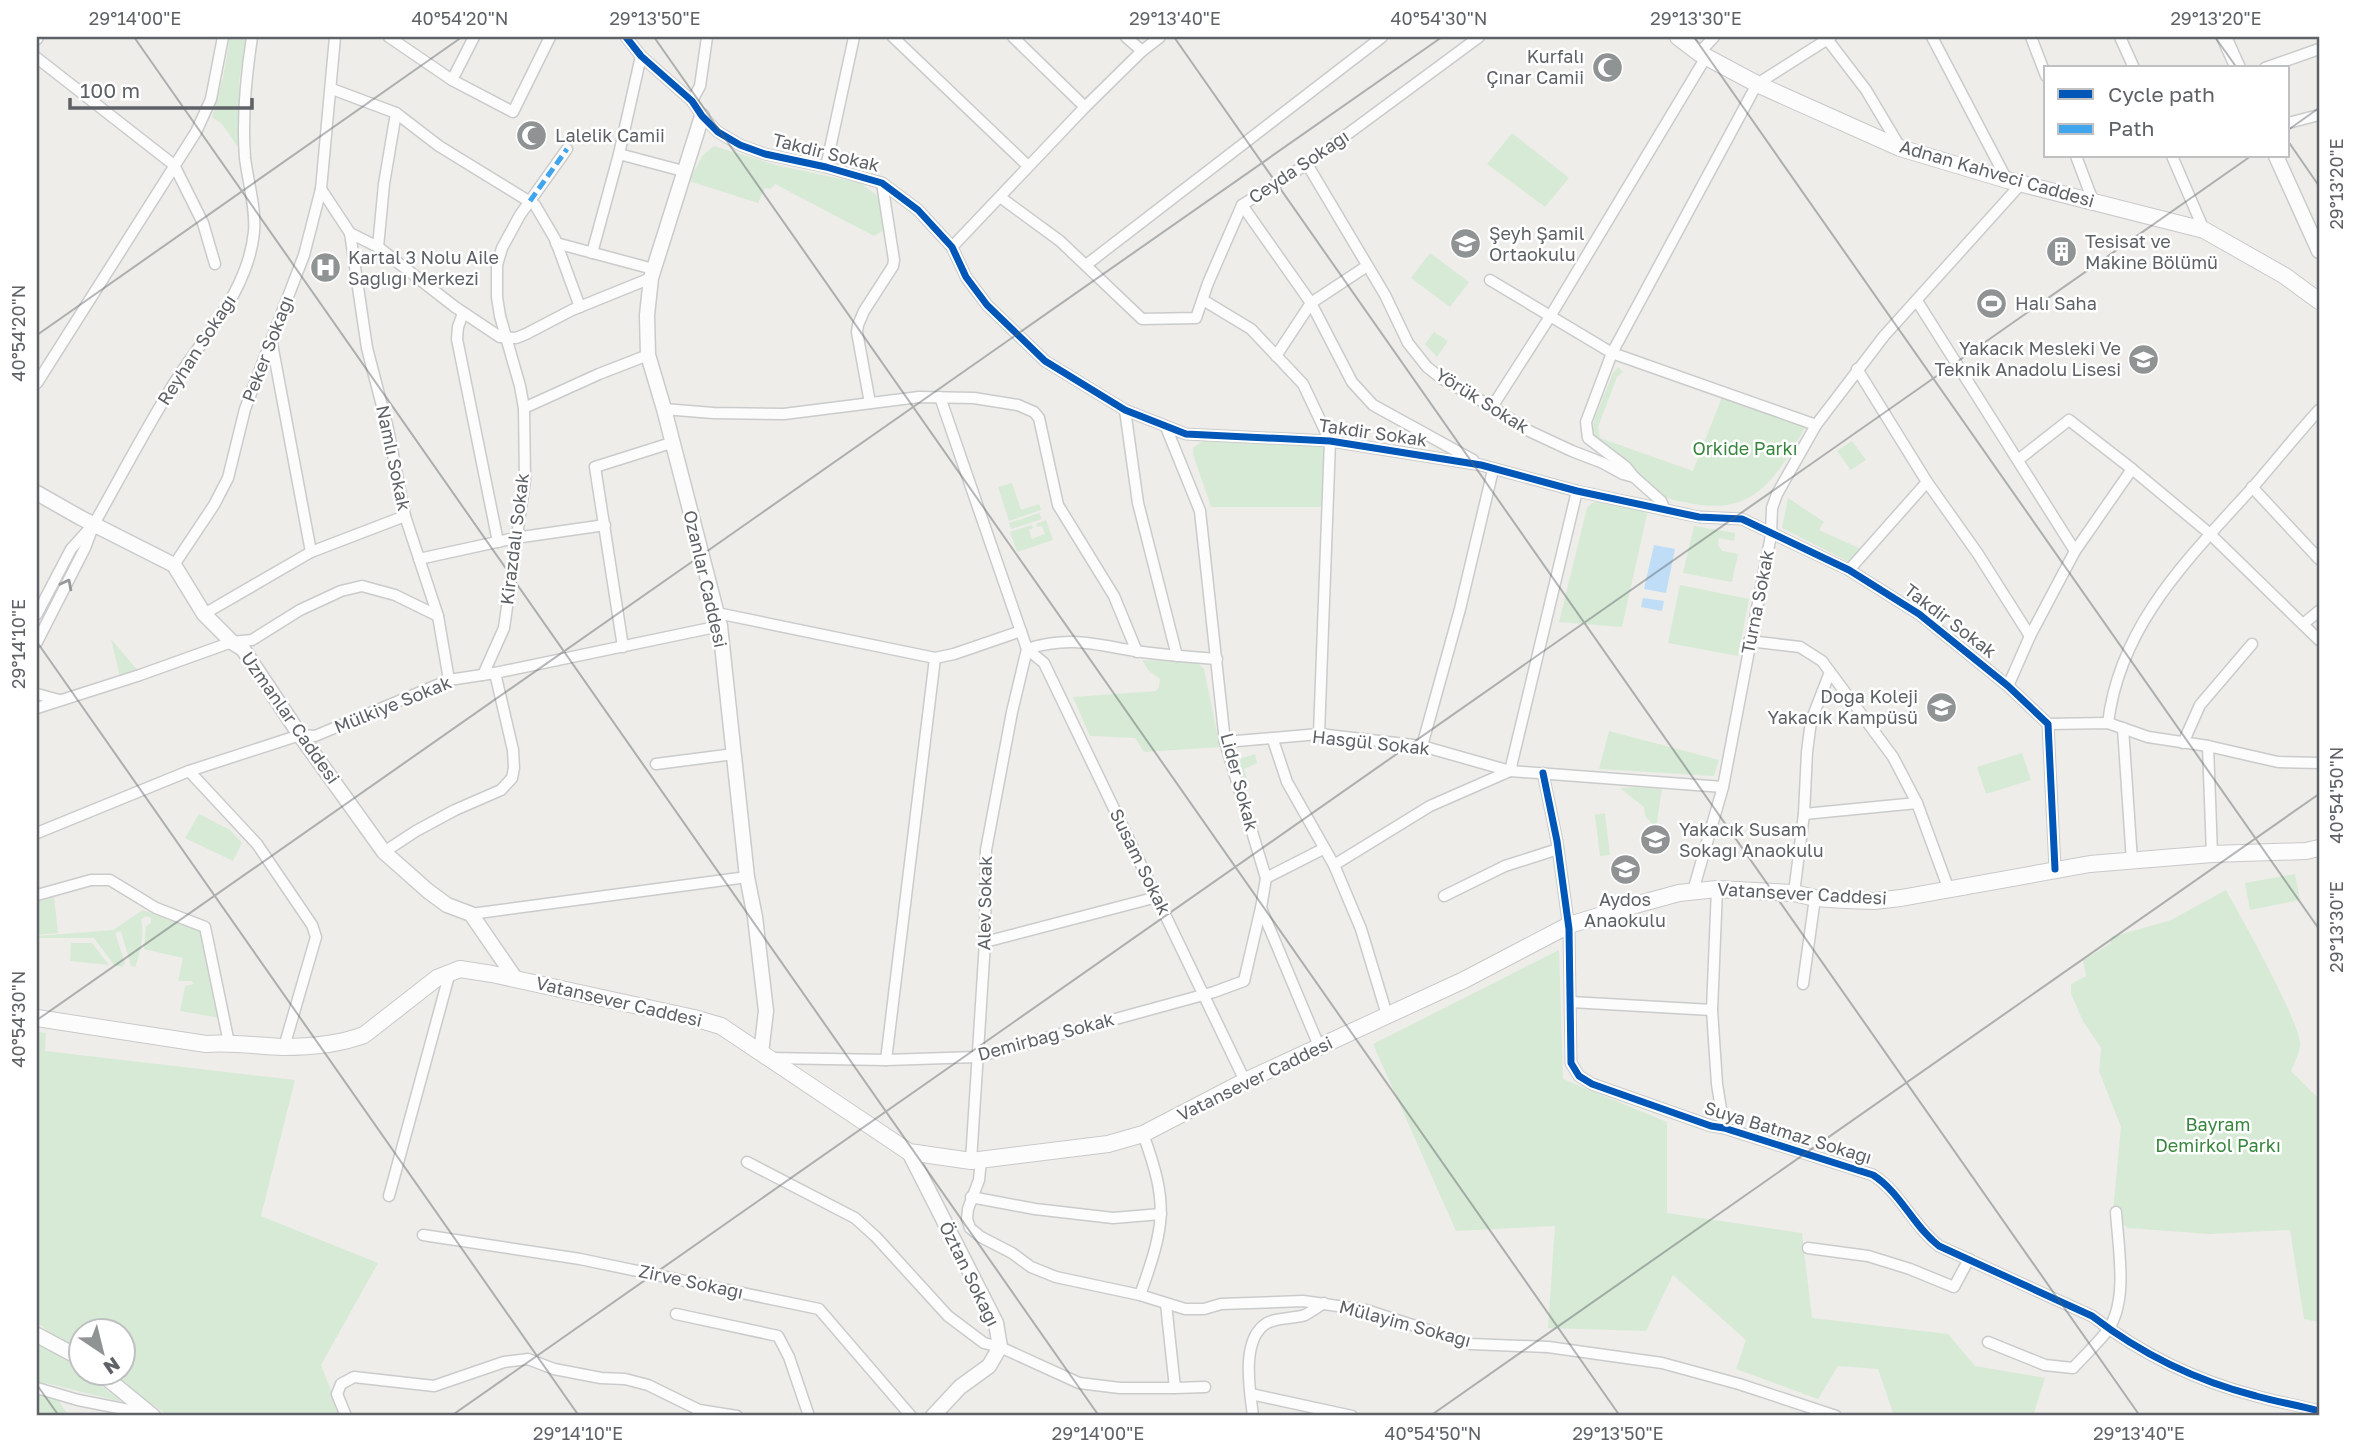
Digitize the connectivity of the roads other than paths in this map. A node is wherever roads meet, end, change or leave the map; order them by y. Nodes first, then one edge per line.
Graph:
1 (223, 37) edge
2 (252, 37) edge
3 (335, 37) edge
4 (389, 37) edge
5 (474, 37) edge
6 (550, 37) edge
7 (707, 37) edge
8 (854, 37) edge
9 (893, 37) edge
10 (1013, 37) edge
11 (1126, 37) edge
12 (1160, 37) edge
13 (1382, 37) edge
14 (1479, 37) edge
15 (1678, 37) edge
16 (1714, 37) edge
17 (1932, 37) edge
18 (2031, 37) edge
19 (2120, 37) edge
20 (2224, 37) edge
21 (629, 38) edge
22 (1829, 38) edge
23 (2319, 49) edge
24 (1142, 51) junction
25 (1702, 55) junction
26 (641, 56) junction
27 (37, 58) edge
28 (2133, 66) edge
29 (2237, 66) edge
30 (2271, 66) edge
31 (2044, 71) edge
32 (452, 80) junction
33 (1757, 84) junction
34 (332, 89) junction
35 (692, 101) junction
36 (1084, 107) junction
37 (396, 113) junction
38 (2319, 115) edge
39 (702, 116) junction
40 (2290, 123) edge
41 (1900, 148) junction
42 (566, 149) dead end
43 (619, 154) junction
44 (2077, 158) edge
45 (2173, 158) edge
46 (2277, 158) edge
47 (1307, 164) junction
48 (174, 165) junction
49 (1028, 166) junction
50 (826, 167) junction
51 (683, 171) junction
52 (2014, 182) junction
53 (882, 183) junction
54 (321, 189) junction
55 (1000, 197) junction
56 (530, 201) junction
57 (2093, 201) junction
58 (1242, 205) junction
59 (2204, 230) junction
60 (2315, 232) edge
61 (350, 233) junction
62 (556, 243) junction
63 (378, 247) junction
64 (952, 247) junction
65 (2319, 251) edge
66 (592, 253) junction
67 (215, 264) dead end
68 (1086, 265) junction
69 (1367, 266) junction
70 (652, 274) junction
71 (1490, 280) dead end
72 (1203, 300) junction
73 (2319, 300) edge
74 (1917, 301) junction
75 (1311, 303) junction
76 (580, 307) junction
77 (463, 313) junction
78 (1551, 315) junction
79 (505, 338) junction
80 (271, 341) junction
81 (1612, 353) junction
82 (648, 355) junction
83 (1276, 356) junction
84 (1857, 369) junction
85 (37, 383) edge
86 (940, 397) junction
87 (870, 403) junction
88 (1492, 407) junction
89 (524, 408) junction
90 (664, 409) junction
91 (1125, 410) junction
92 (2319, 410) edge
93 (1816, 425) junction
94 (1166, 427) junction
95 (1330, 441) junction
96 (671, 443) junction
97 (2018, 460) junction
98 (1481, 465) junction
99 (2132, 469) junction
100 (1493, 470) junction
101 (1634, 477) junction
102 (1927, 482) junction
103 (2252, 487) junction
104 (1577, 491) junction
105 (37, 493) edge
106 (1665, 510) junction
107 (405, 516) junction
108 (94, 524) junction
109 (605, 525) junction
110 (2209, 533) junction
111 (1772, 535) junction
112 (515, 538) junction
113 (498, 542) junction
114 (2075, 551) junction
115 (311, 552) junction
116 (419, 559) junction
117 (2319, 559) edge
118 (174, 565) junction
119 (1850, 570) junction
120 (2319, 611) edge
121 (37, 614) edge
122 (204, 614) junction
123 (438, 616) junction
124 (719, 620) junction
125 (2303, 624) junction
126 (1021, 631) junction
127 (2031, 636) junction
128 (2319, 640) edge
129 (1749, 641) junction
130 (37, 642) edge
131 (232, 642) junction
132 (2252, 644) dead end
133 (623, 647) junction
134 (1027, 649) junction
135 (1137, 652) junction
136 (1177, 656) junction
137 (935, 658) junction
138 (1217, 659) junction
139 (1830, 672) junction
140 (489, 674) junction
141 (449, 680) junction
142 (2008, 686) junction
143 (37, 694) edge
144 (58, 700) junction
145 (37, 708) edge
146 (2108, 723) junction
147 (2048, 724) junction
148 (2123, 728) junction
149 (1319, 734) junction
150 (300, 735) junction
151 (1273, 740) junction
152 (1226, 742) junction
153 (2183, 743) junction
154 (1422, 746) junction
155 (2208, 746) junction
156 (734, 754) junction
157 (2319, 763) edge
158 (656, 764) dead end
159 (189, 771) junction
160 (1510, 771) junction
161 (1543, 773) junction
162 (1723, 787) junction
163 (1917, 803) junction
164 (1804, 814) junction
165 (37, 833) edge
166 (2319, 848) edge
167 (1323, 849) junction
168 (1558, 849) junction
169 (384, 852) junction
170 (2212, 854) junction
171 (2132, 861) junction
172 (1334, 865) junction
173 (2055, 869) junction
174 (747, 877) junction
175 (1266, 878) junction
176 (1717, 889) junction
177 (1949, 890) junction
178 (1693, 891) junction
179 (1794, 893) junction
180 (37, 895) edge
181 (1444, 896) dead end
182 (1157, 897) junction
183 (1815, 898) junction
184 (1261, 908) junction
185 (471, 914) junction
186 (1569, 925) junction
187 (985, 942) junction
188 (450, 972) junction
189 (515, 978) junction
190 (1803, 984) dead end
191 (1202, 994) junction
192 (1571, 1002) junction
193 (37, 1007) edge
194 (1712, 1010) junction
195 (1387, 1015) junction
196 (37, 1018) edge
197 (229, 1042) junction
198 (1320, 1046) junction
199 (284, 1047) junction
200 (765, 1055) junction
201 (977, 1057) junction
202 (886, 1060) junction
203 (1245, 1081) junction
204 (1724, 1128) junction
205 (1143, 1134) junction
206 (909, 1153) junction
207 (976, 1160) junction
208 (747, 1162) dead end
209 (389, 1196) dead end
210 (971, 1197) junction
211 (2116, 1212) dead end
212 (1161, 1214) junction
213 (423, 1235) dead end
214 (1808, 1248) dead end
215 (1969, 1259) junction
216 (1140, 1295) junction
217 (1324, 1303) junction
218 (1166, 1304) junction
219 (676, 1314) dead end
220 (2109, 1329) junction
221 (37, 1335) edge
222 (1988, 1342) dead end
223 (1000, 1347) junction
224 (66, 1349) edge
225 (115, 1386) edge
226 (1205, 1387) dead end
227 (37, 1388) edge
228 (1175, 1388) junction
229 (1251, 1394) junction
230 (2319, 1411) edge
231 (152, 1416) edge
232 (346, 1416) edge
233 (737, 1416) edge
234 (809, 1416) edge
235 (911, 1416) edge
236 (933, 1416) edge
237 (1253, 1416) edge
238 (1352, 1416) edge
239 (1836, 1416) edge

1 - 48 street
2 - 108 street, Reyhan Sokağı
3 - 34 street, Peker Sokağı
4 - 32 street
5 - 32 street
6 - 32 street
7 - 35 street
8 - 50 street
9 - 49 street
10 - 36 street
11 - 24 street
12 - 24 street
13 - 68 street
14 - 47 street, Ceyda Sokağı
15 - 25 main road, Adnan Kahveci Caddesi
16 - 25 street
17 - 52 street
18 - 31 street
19 - 28 street
20 - 29 street
21 - 26 street, Takdir Sokak
22 - 33 street
22 - 41 street
23 - 30 street
24 - 36 street
25 - 33 main road, Adnan Kahveci Caddesi
25 - 78 street
26 - 35 street, Takdir Sokak
26 - 43 street
27 - 48 street
33 - 41 main road, Adnan Kahveci Caddesi
33 - 81 street
34 - 37 street
34 - 54 street, Peker Sokağı
35 - 39 street, Takdir Sokak
36 - 49 street
37 - 56 street
37 - 63 street
38 - 40 street
39 - 50 street, Takdir Sokak
39 - 51 street, Ozanlar Caddesi
41 - 52 main road, Adnan Kahveci Caddesi
42 - 56 street, Kirazdalı Sokak
43 - 51 street
43 - 66 street
44 - 57 street
45 - 59 street
46 - 60 street
47 - 58 street, Ceyda Sokağı
47 - 69 street, Yörük Sokak
48 - 67 street
48 - 85 street
49 - 55 street
50 - 53 street, Takdir Sokak
51 - 70 street, Ozanlar Caddesi
52 - 57 main road, Adnan Kahveci Caddesi
52 - 74 street, Turna Sokak
53 - 64 street, Takdir Sokak
53 - 87 street
54 - 61 street
54 - 80 street, Peker Sokağı
55 - 64 street
55 - 68 street
56 - 62 street
56 - 79 street, Kirazdalı Sokak
57 - 59 main road, Adnan Kahveci Caddesi
58 - 72 street, Ceyda Sokağı
58 - 75 street
59 - 73 main road, Adnan Kahveci Caddesi
60 - 65 street
61 - 63 street
61 - 107 street, Namlı Sokak
62 - 66 street
62 - 76 street
63 - 77 street
64 - 91 street, Takdir Sokak
66 - 70 street
68 - 72 street
69 - 75 street
69 - 88 street, Yörük Sokak
70 - 76 street
70 - 82 street, Ozanlar Caddesi
71 - 78 street
72 - 83 street
74 - 84 street, Turna Sokak
74 - 97 street
75 - 83 street
75 - 98 street
76 - 79 street
77 - 79 street
77 - 113 street
78 - 81 street
78 - 88 street
79 - 89 street, Kirazdalı Sokak
80 - 115 street
80 - 118 street, Peker Sokağı
81 - 93 street
81 - 101 street
82 - 89 street
82 - 90 street, Ozanlar Caddesi
83 - 95 street
84 - 93 street, Turna Sokak
84 - 102 street
86 - 87 street
86 - 126 street
86 - 135 street
87 - 90 street
88 - 101 street, Yörük Sokak
89 - 112 street, Kirazdalı Sokak
90 - 96 street, Ozanlar Caddesi
91 - 94 street, Takdir Sokak
91 - 136 street
92 - 103 street
93 - 111 street, Turna Sokak
94 - 95 street, Takdir Sokak
94 - 138 street, Lider Sokak
95 - 98 street, Takdir Sokak
95 - 149 street
96 - 109 street
96 - 124 street, Ozanlar Caddesi
97 - 99 street
97 - 114 street
98 - 100 street, Takdir Sokak
99 - 110 street
99 - 114 street
100 - 104 street, Takdir Sokak
100 - 154 street
101 - 106 street, Yörük Sokak
102 - 119 street
102 - 127 street
103 - 110 street
103 - 117 street
104 - 106 street, Takdir Sokak
104 - 160 street
105 - 108 street
106 - 111 street, Takdir Sokak
107 - 115 street
107 - 116 street, Namlı Sokak
108 - 118 street
108 - 121 street, Reyhan Sokağı
130 -> 108 street, Reyhan Sokağı
109 - 112 street
109 - 133 street
110 - 125 street
110 - 146 street
111 - 119 street, Takdir Sokak
111 - 129 street, Turna Sokak
112 - 113 street
112 - 140 street, Kirazdalı Sokak
113 - 116 street
114 - 127 street
115 - 122 street
116 - 123 street, Namlı Sokak
118 - 122 street, Uzmanlar Caddesi
119 - 142 street, Takdir Sokak
120 - 125 street
122 - 131 street, Uzmanlar Caddesi
123 - 131 street
123 - 141 street, Namlı Sokak
124 - 133 street, Mülkiye Sokak
124 - 137 street
124 - 156 street, Ozanlar Caddesi
125 - 128 street
126 - 134 street
126 - 137 street
127 - 142 street
129 - 139 street
129 - 162 street, Turna Sokak
131 - 144 street
131 - 150 street, Uzmanlar Caddesi
132 - 153 street
133 - 140 street, Mülkiye Sokak
134 - 135 street
134 - 182 street, Susam Sokak
134 - 187 street, Alev Sokak
135 - 136 street
136 - 138 street
137 - 202 street
138 - 152 street, Lider Sokak
139 - 163 street
139 - 164 street
140 - 141 street, Mülkiye Sokak
140 - 169 street
141 - 150 street, Mülkiye Sokak
142 - 147 street, Takdir Sokak
143 - 144 street
144 - 145 street
146 - 147 street
146 - 148 street
147 - 173 street
148 - 153 street
148 - 171 street
149 - 151 street, Hasgül Sokak
149 - 154 street, Hasgül Sokak
150 - 159 street, Mülkiye Sokak
150 - 169 street, Uzmanlar Caddesi
151 - 152 street, Hasgül Sokak
151 - 167 street
152 - 175 street, Lider Sokak
153 - 155 street
154 - 160 street, Hasgül Sokak
155 - 157 street
155 - 170 street
156 - 158 street
156 - 174 street, Ozanlar Caddesi
159 - 165 street, Mülkiye Sokak
159 - 199 street
160 - 161 street, Hasgül Sokak
160 - 172 street
161 - 162 street, Hasgül Sokak
161 - 168 street, Suya Batmaz Sokağı
162 - 178 street, Turna Sokak
163 - 164 street
163 - 177 street
164 - 179 street
166 - 170 main road, Vatansever Caddesi
167 - 172 street
167 - 175 street
168 - 181 street
168 - 186 street, Suya Batmaz Sokağı
169 - 185 street, Uzmanlar Caddesi
170 - 171 main road, Vatansever Caddesi
171 - 173 main road, Vatansever Caddesi
172 - 195 street
173 - 177 main road, Vatansever Caddesi
174 - 185 street
174 - 200 street, Ozanlar Caddesi
175 - 184 street, Lider Sokak
176 - 178 main road, Vatansever Caddesi
176 - 179 main road, Vatansever Caddesi
176 - 194 street
177 - 183 main road, Vatansever Caddesi
178 - 186 main road, Vatansever Caddesi
179 - 183 main road, Vatansever Caddesi
180 - 197 street
182 - 187 street
182 - 191 street, Susam Sokak
183 - 190 street
184 - 191 street, Demirbağ Sokak
184 - 198 street
185 - 189 street
186 - 192 street, Suya Batmaz Sokağı
186 - 195 main road, Vatansever Caddesi
187 - 201 street, Alev Sokak
188 - 189 main road, Vatansever Caddesi
188 - 199 main road
188 - 209 street
189 - 200 main road, Vatansever Caddesi
191 - 201 street, Demirbağ Sokak
191 - 203 street, Susam Sokak
192 - 194 street
192 - 204 street, Suya Batmaz Sokağı
193 - 197 main road
194 - 204 street
195 - 198 main road, Vatansever Caddesi
196 - 197 main road
197 - 199 main road
198 - 203 main road, Vatansever Caddesi
200 - 202 street, Demirbağ Sokak
200 - 206 main road, Vatansever Caddesi
201 - 202 street, Demirbağ Sokak
201 - 207 street, Alev Sokak
203 - 205 main road, Vatansever Caddesi
204 - 215 street, Suya Batmaz Sokağı
205 - 207 main road, Vatansever Caddesi
205 - 212 street
206 - 207 main road, Vatansever Caddesi
206 - 223 street, Öztan Sokağı
207 - 210 street, Mülayim Sokağı
208 - 223 street
210 - 212 street
210 - 216 street, Mülayim Sokağı
211 - 220 street
212 - 216 street
213 - 235 street, Zirve Sokağı
214 - 215 street
215 - 220 street, Suya Batmaz Sokağı
216 - 218 street, Mülayim Sokağı
217 - 218 street, Mülayim Sokağı
217 - 229 street
217 - 239 street, Mülayim Sokağı
218 - 228 street
219 - 234 street
220 - 222 street
220 - 230 street, Suya Batmaz Sokağı
221 - 224 street
223 - 228 street
223 - 236 street, Öztan Sokağı
225 - 231 street
226 - 228 street
227 - 231 street
229 - 237 street
229 - 238 street
232 - 233 street

